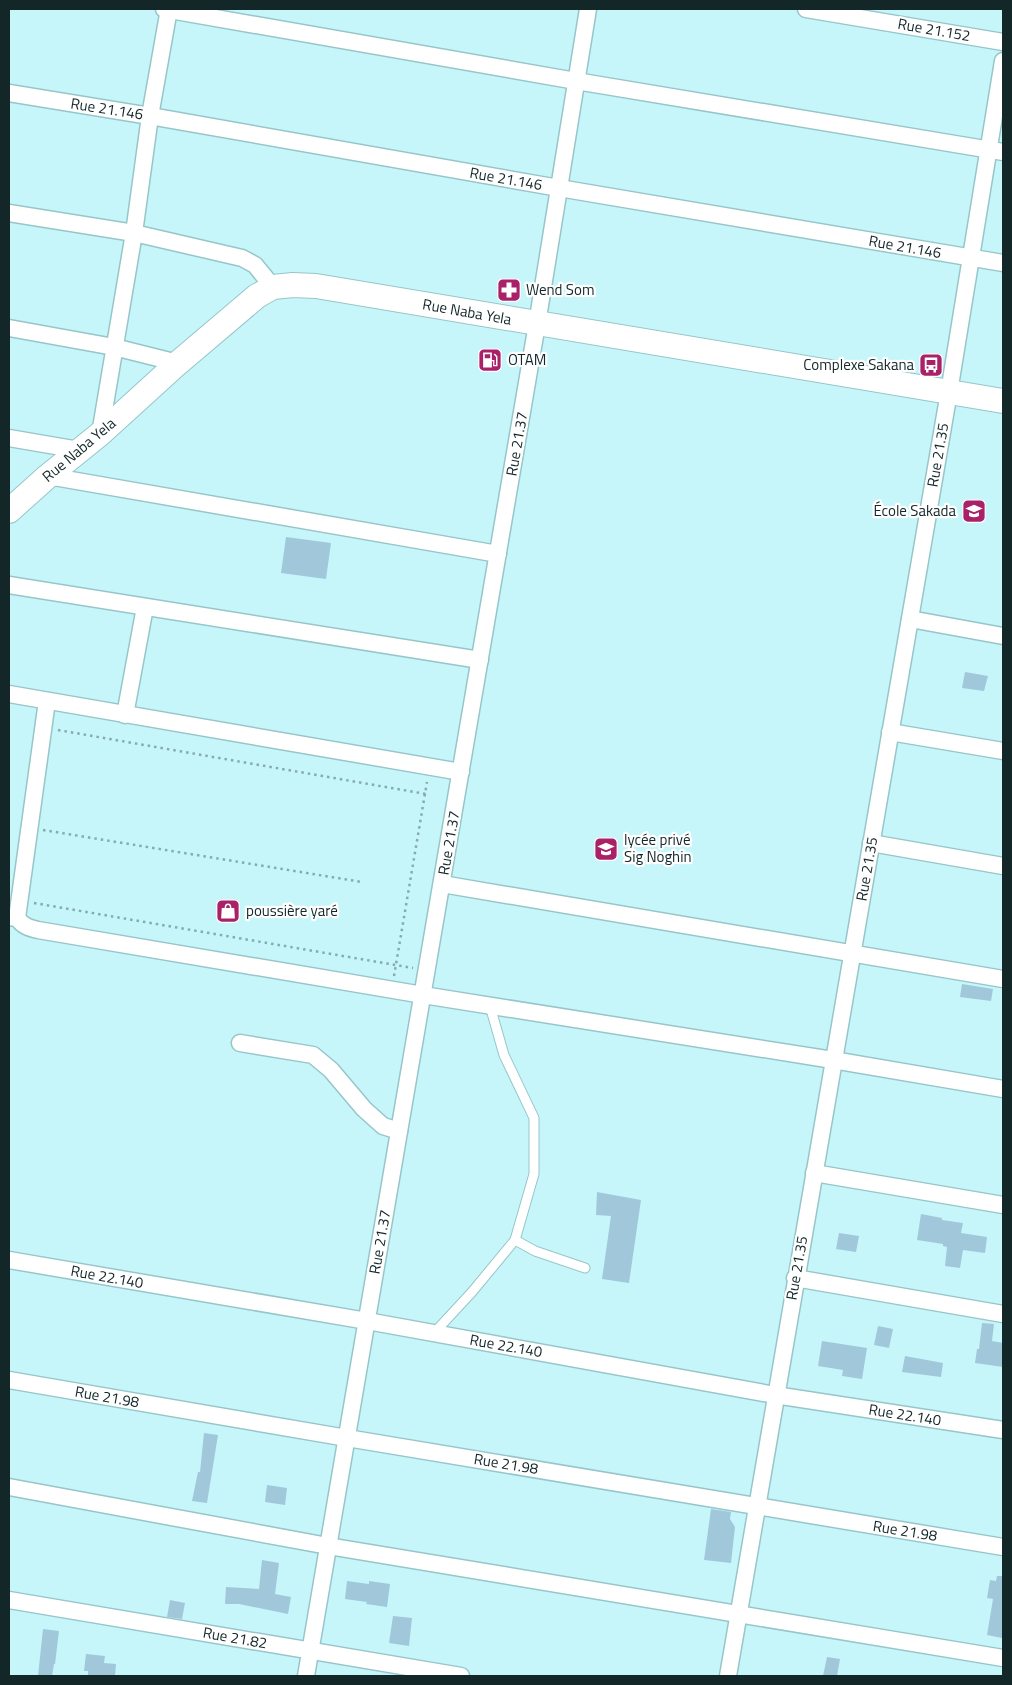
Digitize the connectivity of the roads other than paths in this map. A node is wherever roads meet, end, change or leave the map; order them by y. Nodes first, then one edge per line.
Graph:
1 (167, 9) edge
2 (588, 9) edge
3 (806, 9) edge
4 (1003, 42) edge
5 (1003, 61) edge
6 (576, 81) junction
7 (9, 93) edge
8 (150, 116) junction
9 (996, 151) edge
10 (559, 188) junction
11 (9, 213) edge
12 (134, 233) junction
13 (971, 258) junction
14 (1003, 263) edge
15 (273, 287) junction
16 (537, 324) junction
17 (9, 328) edge
18 (114, 346) junction
19 (178, 363) junction
20 (949, 392) junction
21 (1003, 401) edge
22 (100, 434) junction
23 (9, 438) edge
24 (79, 450) junction
25 (48, 476) junction
26 (9, 511) edge
27 (498, 554) junction
28 (9, 585) edge
29 (144, 607) junction
30 (910, 619) junction
31 (1003, 636) edge
32 (480, 660) junction
33 (9, 694) edge
34 (47, 701) junction
35 (125, 714) junction
36 (890, 732) junction
37 (1003, 751) edge
38 (461, 772) junction
39 (871, 843) junction
40 (1003, 866) edge
41 (442, 884) junction
42 (13, 917) edge
43 (852, 954) junction
44 (1003, 979) edge
45 (423, 995) junction
46 (490, 1006) junction
47 (240, 1043) dead end
48 (833, 1060) junction
49 (1003, 1089) edge
50 (399, 1131) junction
51 (814, 1173) junction
52 (1003, 1205) edge
53 (514, 1240) junction
54 (9, 1260) edge
55 (585, 1268) dead end
56 (796, 1278) junction
57 (1003, 1314) edge
58 (367, 1321) junction
59 (434, 1333) junction
60 (9, 1380) edge
61 (775, 1395) junction
62 (1003, 1430) edge
63 (347, 1438) junction
64 (9, 1487) edge
65 (757, 1506) junction
66 (328, 1546) junction
67 (1003, 1547) edge
68 (9, 1600) edge
69 (738, 1614) junction
70 (310, 1651) junction
71 (1003, 1658) edge
72 (306, 1676) edge
73 (461, 1676) edge
74 (728, 1676) edge

1 - 6 street
1 - 8 street
2 - 6 street, Rue 21.37
3 - 4 street, Rue 21.152
5 - 9 street, Rue 21.35
6 - 9 street
6 - 10 street, Rue 21.37
7 - 8 street, Rue 21.146
8 - 10 street, Rue 21.146
8 - 12 street
9 - 13 street, Rue 21.35
10 - 13 street, Rue 21.146
10 - 16 street, Rue 21.37
11 - 12 street
12 - 15 street
12 - 18 street
13 - 14 street, Rue 21.146
13 - 20 street, Rue 21.35
15 - 16 street, Rue Naba Yela
15 - 19 street, Rue Naba Yela
16 - 20 street, Rue Naba Yela
16 - 27 street, Rue 21.37
17 - 18 street
18 - 19 street
18 - 22 street
19 - 22 street, Rue Naba Yela
20 - 21 street, Rue Naba Yela
20 - 30 street, Rue 21.35
22 - 24 street, Rue Naba Yela
23 - 24 street
24 - 25 street, Rue Naba Yela
25 - 26 street, Rue Naba Yela
25 - 27 street
27 - 32 street, Rue 21.37
28 - 29 street
29 - 32 street
29 - 35 street
30 - 31 street
30 - 36 street, Rue 21.35
32 - 38 street, Rue 21.37
33 - 34 street
34 - 35 street
34 - 42 street
35 - 38 street
36 - 37 street
36 - 39 street, Rue 21.35
38 - 41 street, Rue 21.37
39 - 40 street
39 - 43 street, Rue 21.35
41 - 43 street
41 - 45 street, Rue 21.37
42 - 45 street
43 - 44 street
43 - 48 street, Rue 21.35
45 - 46 street
45 - 50 street, Rue 21.37
46 - 48 street
46 - 53 lane
47 - 50 street
48 - 49 street
48 - 51 street, Rue 21.35
50 - 58 street, Rue 21.37
51 - 52 street
51 - 56 street, Rue 21.35
53 - 55 lane
53 - 59 lane
54 - 58 street, Rue 22.140
56 - 57 street
56 - 61 street, Rue 21.35
58 - 59 street, Rue 22.140
58 - 63 street, Rue 21.37
59 - 61 street, Rue 22.140
60 - 63 street, Rue 21.98
61 - 62 street, Rue 22.140
61 - 65 street, Rue 21.35
63 - 65 street, Rue 21.98
63 - 66 street, Rue 21.37
64 - 66 street
65 - 67 street, Rue 21.98
65 - 69 street, Rue 21.35
66 - 69 street
66 - 70 street, Rue 21.37
68 - 70 street, Rue 21.82
69 - 71 street
69 - 74 street, Rue 21.35
70 - 72 street, Rue 21.37
70 - 73 street, Rue 21.82

